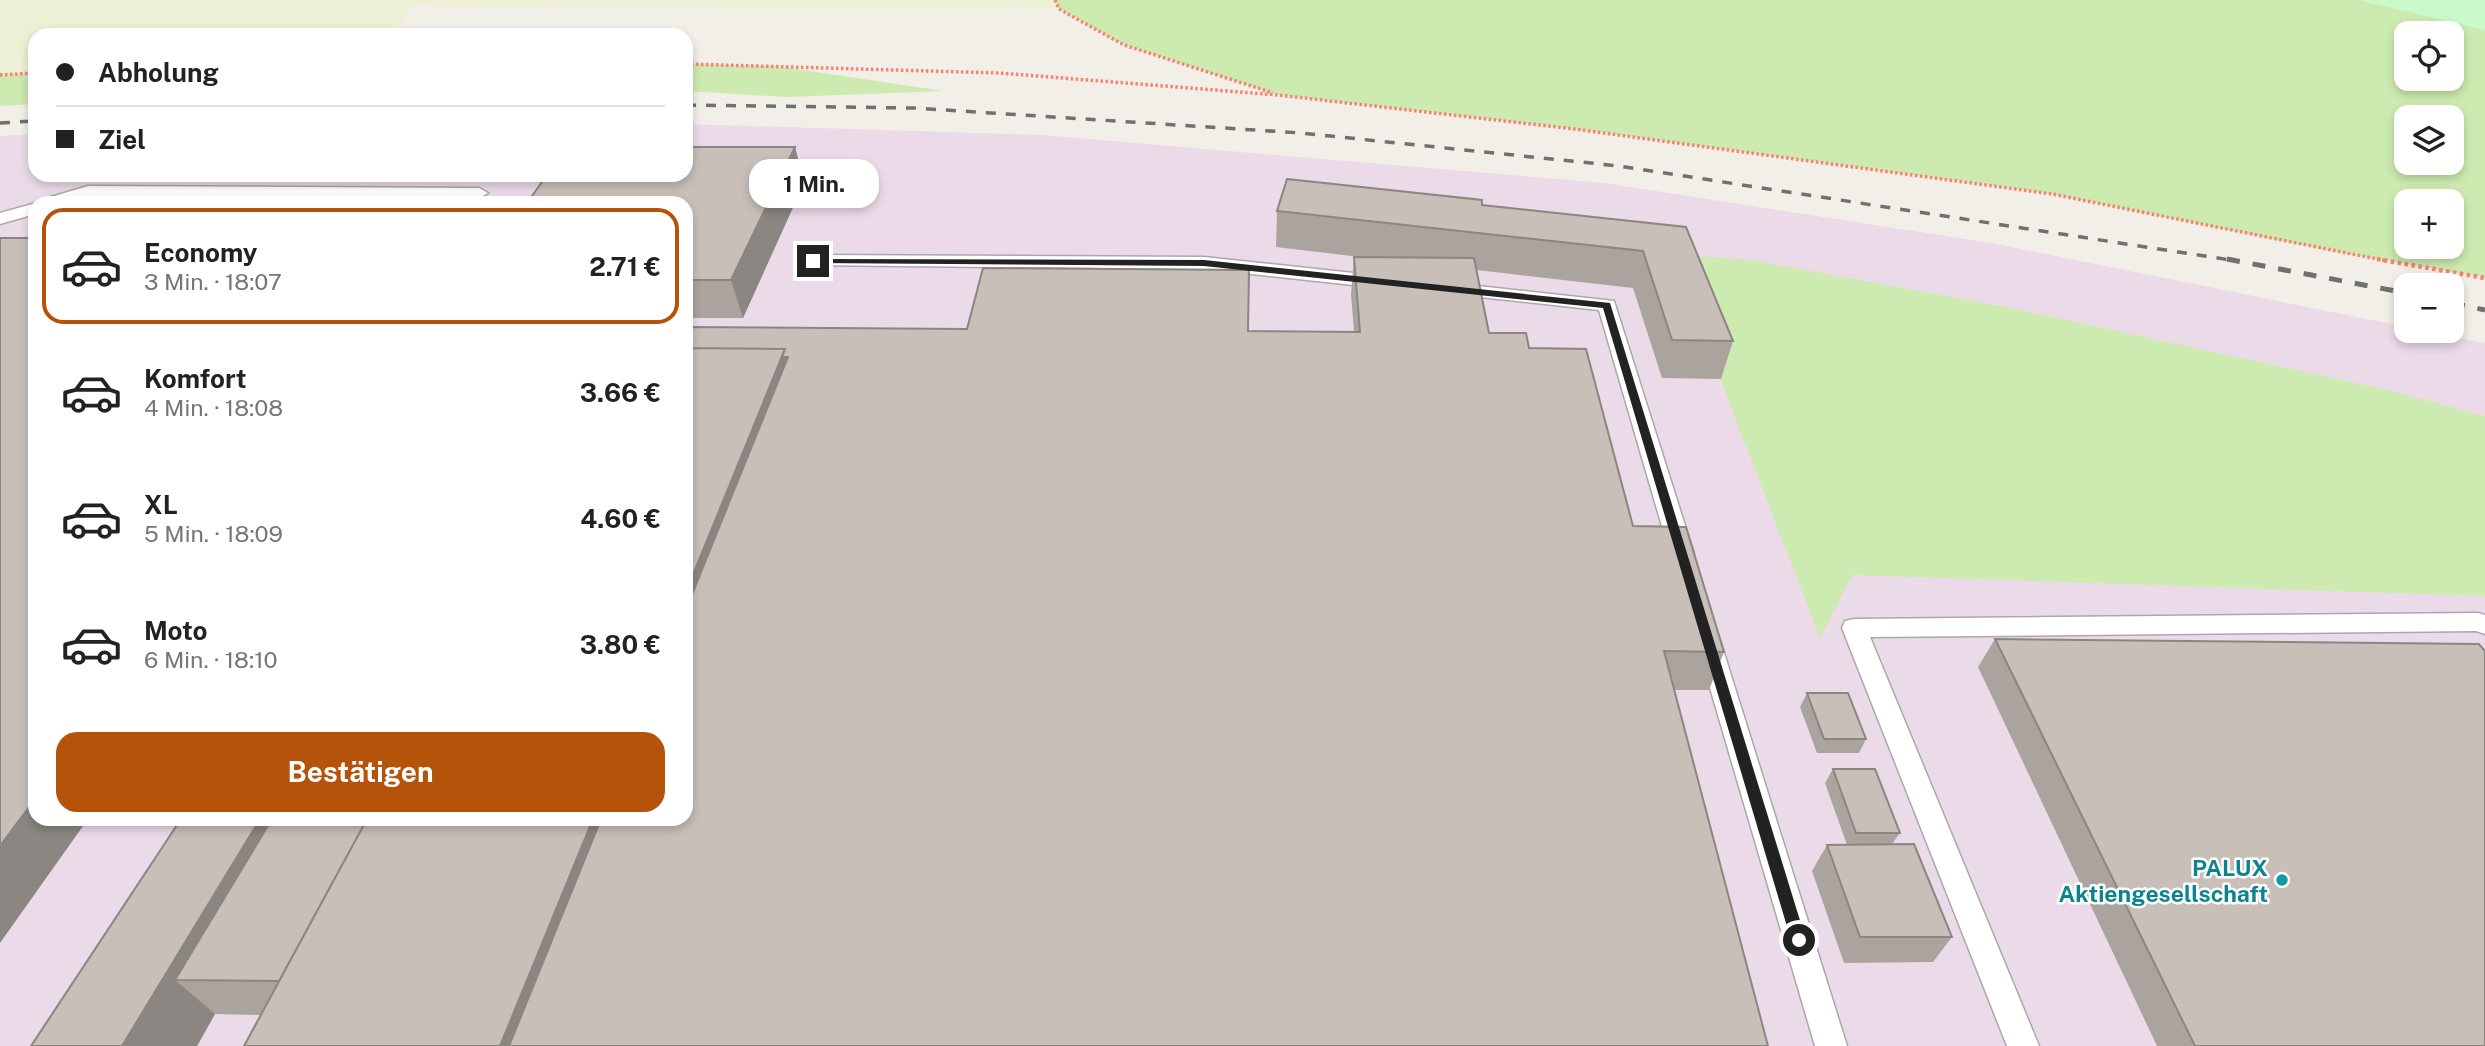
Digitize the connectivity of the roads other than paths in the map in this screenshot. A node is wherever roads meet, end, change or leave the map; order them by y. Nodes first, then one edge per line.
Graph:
1 (479, 193) dead end
2 (72, 196) edge
3 (28, 210) edge
4 (0, 219) edge
5 (813, 261) dead end
6 (1399, 283) edge
7 (1426, 286) edge
8 (1687, 570) edge
9 (1703, 623) edge
10 (2485, 625) edge
11 (1831, 1046) edge
12 (2023, 1046) edge

1 - 2 lane
3 - 4 lane
5 - 6 lane
7 - 8 lane
9 - 11 lane
10 - 12 lane

